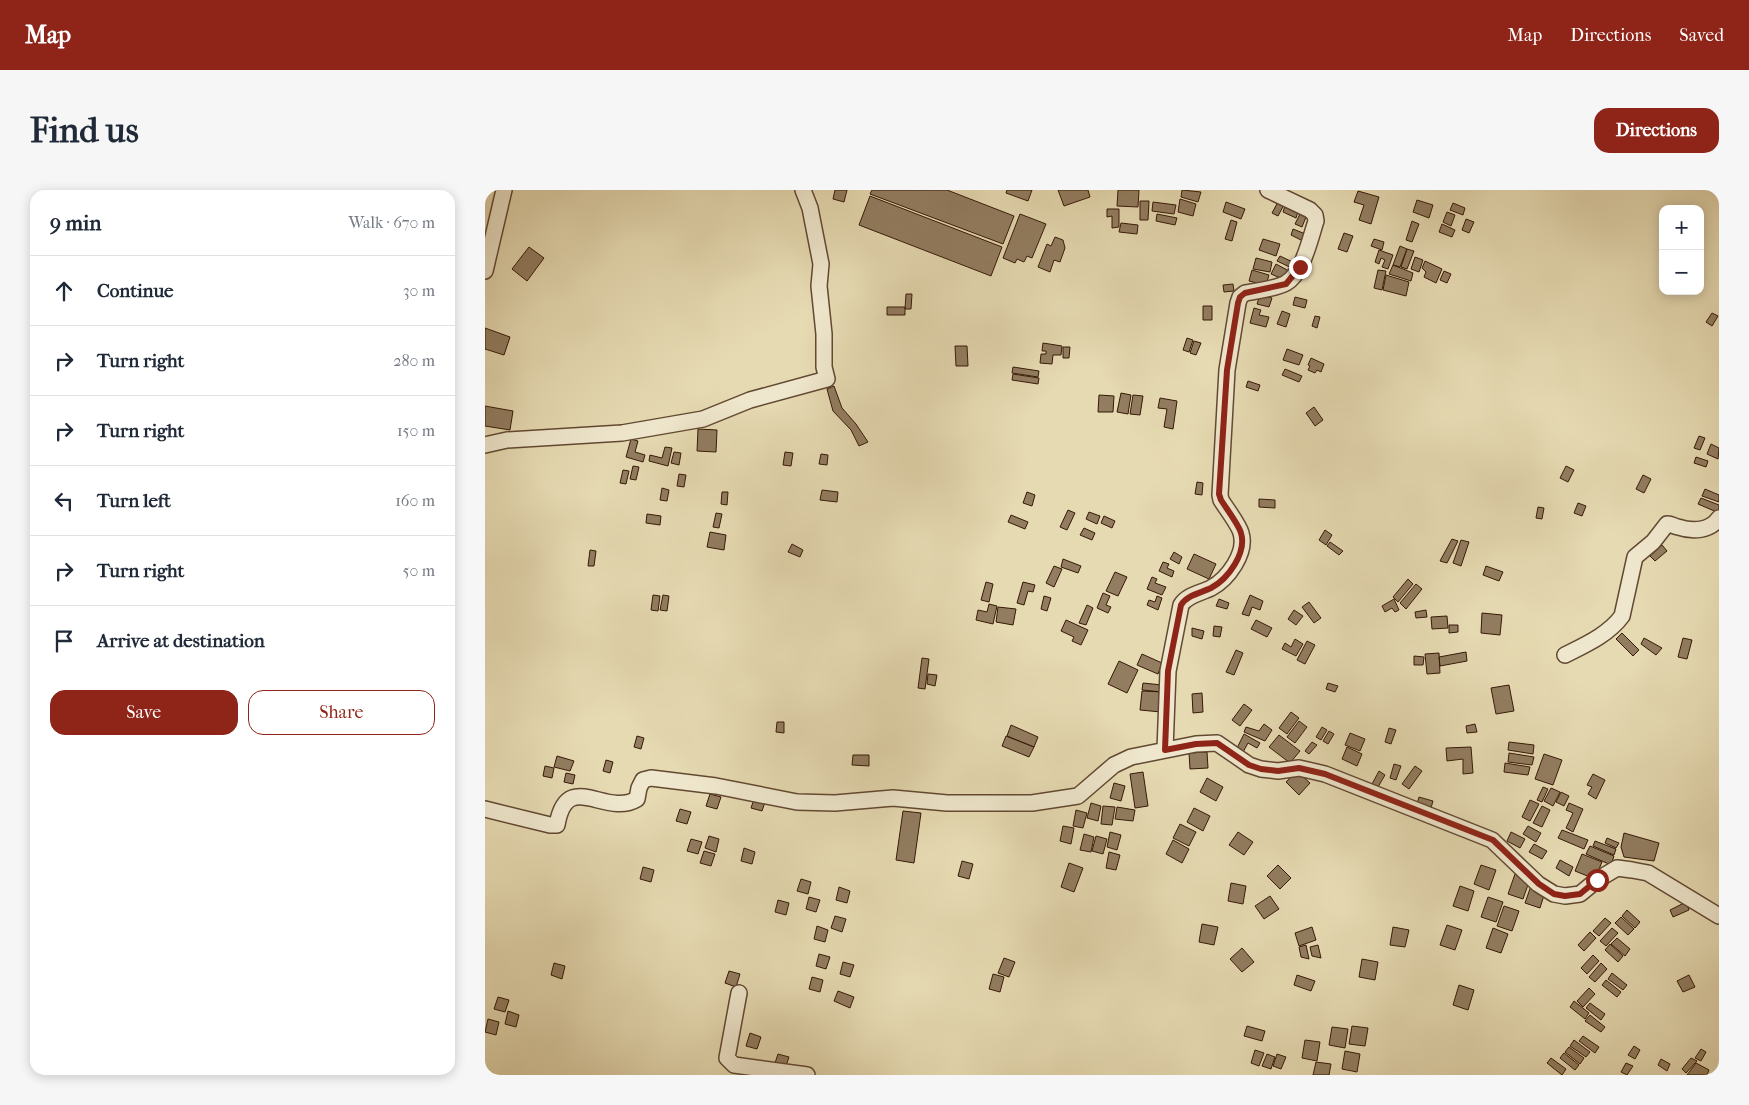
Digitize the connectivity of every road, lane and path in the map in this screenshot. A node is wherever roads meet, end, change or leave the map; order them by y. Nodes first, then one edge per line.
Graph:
1 (504, 190) edge
2 (803, 190) edge
3 (1268, 190) edge
4 (485, 271) edge
5 (485, 445) edge
6 (1719, 518) edge
7 (1565, 655) dead end
8 (1165, 750) junction
9 (485, 809) edge
10 (1719, 916) edge
11 (739, 993) dead end
12 (807, 1075) edge

1 - 4 street
2 - 5 street
3 - 8 street
6 - 7 street
8 - 9 street
8 - 10 street
11 - 12 street

